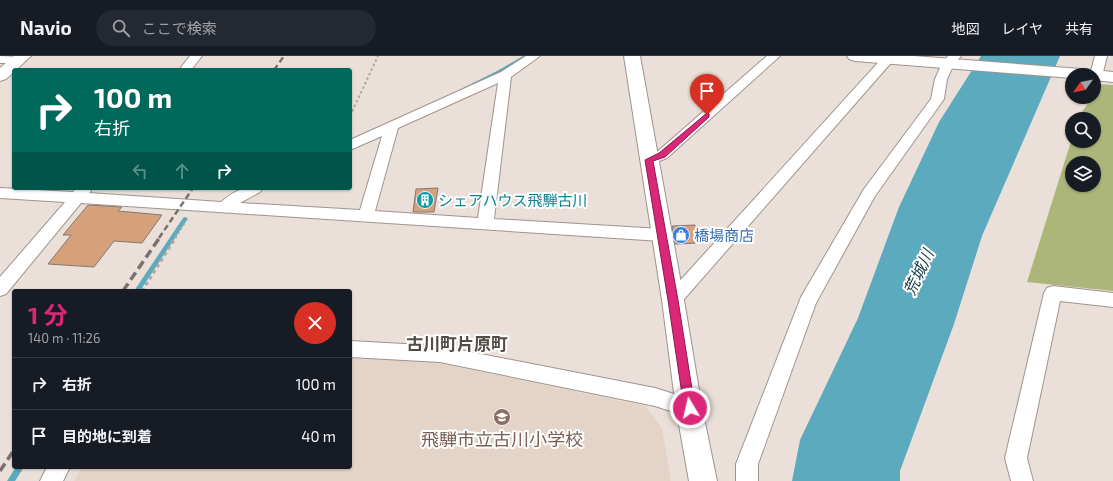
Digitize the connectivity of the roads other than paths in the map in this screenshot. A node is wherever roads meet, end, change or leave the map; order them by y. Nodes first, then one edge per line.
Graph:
1 (196, 56) edge
2 (534, 56) edge
3 (632, 56) edge
4 (774, 56) edge
5 (854, 56) edge
6 (1101, 56) edge
7 (890, 57) edge
8 (21, 58) edge
9 (0, 59) edge
10 (953, 61) edge
11 (187, 68) edge
12 (1096, 68) edge
13 (1065, 72) edge
14 (505, 75) junction
15 (0, 76) edge
16 (1101, 76) edge
17 (1113, 77) edge
18 (392, 127) junction
19 (352, 144) edge
20 (649, 160) junction
21 (251, 190) edge
22 (0, 193) edge
23 (82, 193) edge
24 (224, 207) junction
25 (366, 215) junction
26 (485, 223) junction
27 (661, 235) junction
28 (0, 289) edge
29 (673, 300) junction
30 (1113, 300) edge
31 (352, 349) edge
32 (690, 408) junction
33 (58, 469) edge
34 (51, 481) edge
35 (703, 481) edge
36 (747, 481) edge
37 (1022, 481) edge

1 - 11 street
2 - 14 street
3 - 20 main road
4 - 20 street
5 - 7 main road
6 - 12 street
7 - 10 main road
7 - 29 street
8 - 9 street
8 - 15 main road
10 - 13 main road
10 - 36 street
14 - 18 street
14 - 26 street
16 - 17 main road
18 - 19 street
18 - 25 street
20 - 27 main road
21 - 24 street
22 - 23 street
23 - 24 street
23 - 28 street
24 - 25 street
25 - 26 street
26 - 27 street
27 - 29 main road
29 - 32 main road
30 - 37 street
31 - 32 street
32 - 35 main road
33 - 34 street

